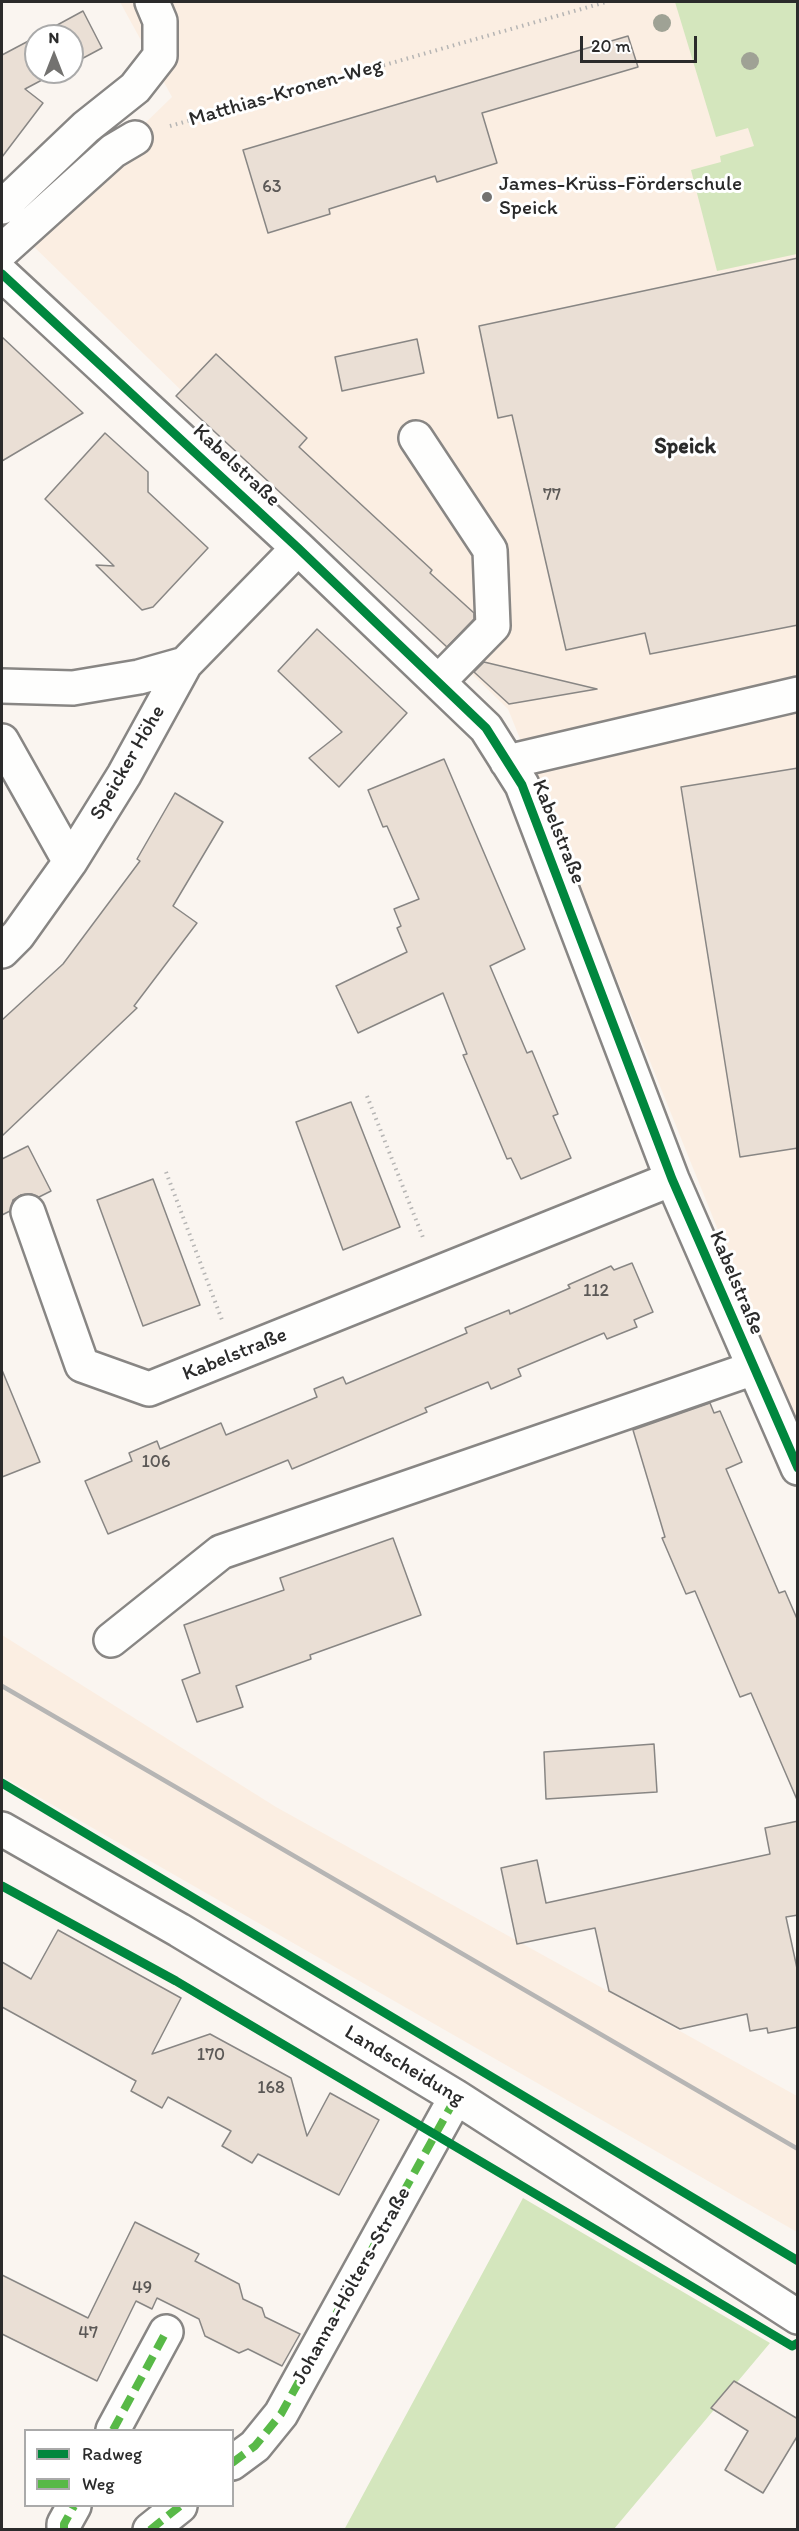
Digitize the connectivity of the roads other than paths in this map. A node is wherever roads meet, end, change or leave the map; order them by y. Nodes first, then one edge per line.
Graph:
1 (152, 2) edge
2 (135, 138) road end
3 (2, 207) edge
4 (2, 251) edge
5 (2, 274) edge
6 (416, 438) dead end
7 (298, 548) junction
8 (185, 664) junction
9 (438, 682) junction
10 (2, 686) edge
11 (798, 694) edge
12 (2, 741) edge
13 (507, 762) junction
14 (70, 862) junction
15 (2, 951) edge
16 (672, 1179) junction
17 (28, 1212) dead end
18 (754, 1368) junction
19 (787, 1413) edge
20 (798, 1468) edge
21 (111, 1640) dead end
22 (2, 1829) edge
23 (456, 2097) junction
24 (798, 2317) edge
25 (166, 2332) dead end
26 (114, 2429) edge
27 (234, 2462) edge
28 (73, 2507) edge
29 (178, 2507) edge
30 (64, 2529) edge
31 (150, 2529) edge

1 - 3 street
2 - 4 street
5 - 7 street, Kabelstraße
6 - 9 street
7 - 8 street, Speicker Höhe
7 - 9 street, Kabelstraße
8 - 10 street, Speicker Höhe
8 - 14 street, Speicker Höhe
9 - 13 street, Kabelstraße
11 - 13 street, Kabelstraße
12 - 14 street
13 - 16 street, Kabelstraße
14 - 15 street, Speicker Höhe
16 - 17 street, Kabelstraße
16 - 18 street, Kabelstraße
18 - 19 street, Kabelstraße
18 - 21 street
19 - 20 street, Kabelstraße
22 - 23 street, Landscheidung
23 - 24 street, Landscheidung
23 - 27 street, Johanna-Hölters-Straße
25 - 26 street
28 - 30 street
29 - 31 street

